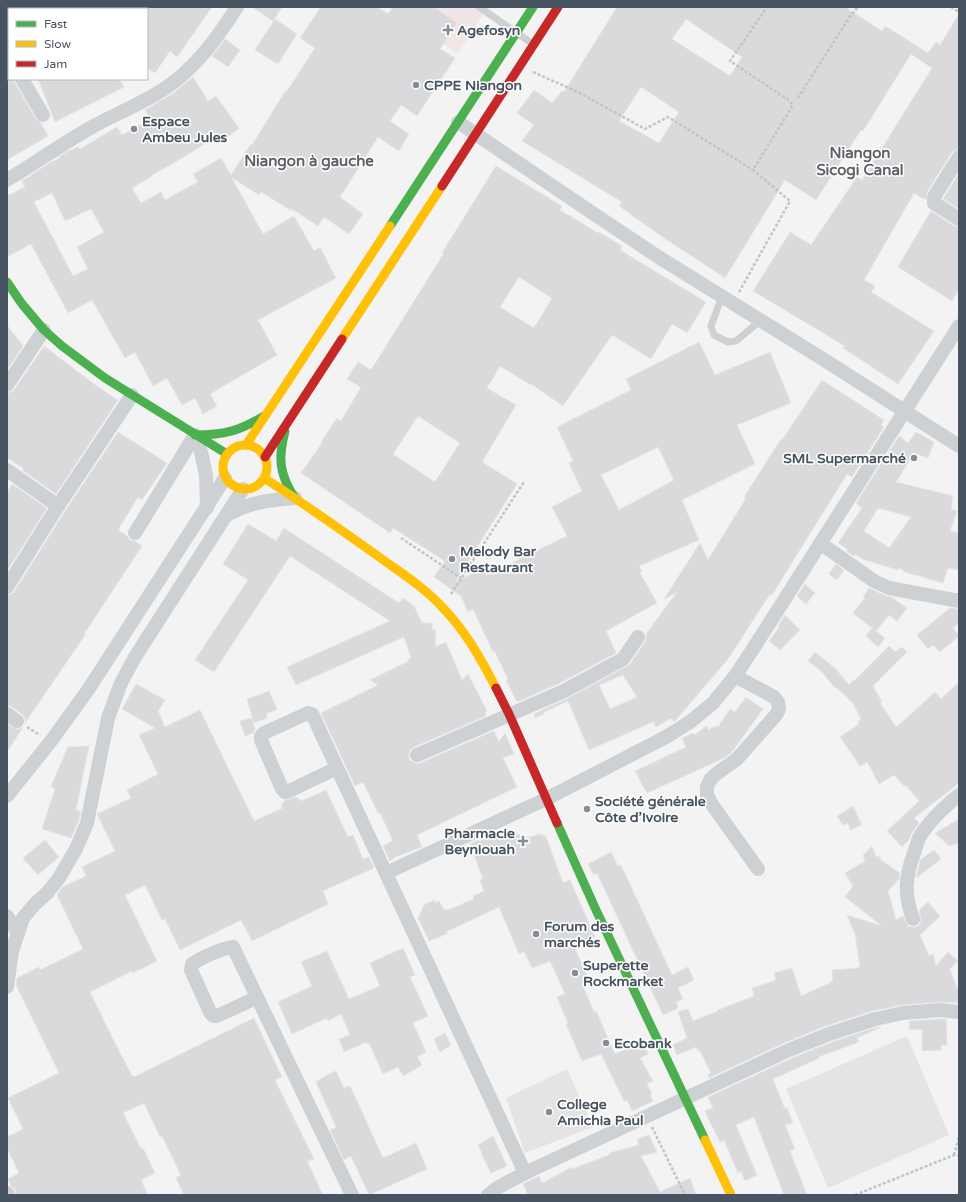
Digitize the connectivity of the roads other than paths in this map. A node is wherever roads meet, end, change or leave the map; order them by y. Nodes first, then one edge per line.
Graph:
1 (237, 7) edge
2 (479, 7) edge
3 (533, 7) edge
4 (558, 7) edge
5 (516, 33) junction
6 (533, 44) junction
7 (23, 80) edge
8 (43, 115) dead end
9 (458, 122) junction
10 (476, 134) junction
11 (959, 157) edge
12 (7, 180) edge
13 (959, 219) edge
14 (7, 282) edge
15 (727, 300) junction
16 (762, 320) junction
17 (959, 326) edge
18 (44, 330) junction
19 (7, 385) edge
20 (132, 396) junction
21 (904, 411) junction
22 (267, 414) junction
23 (286, 425) junction
24 (195, 435) junction
25 (246, 445) junction
26 (959, 446) edge
27 (227, 454) junction
28 (265, 457) junction
29 (7, 470) edge
30 (226, 478) junction
31 (264, 478) junction
32 (243, 490) junction
33 (295, 498) junction
34 (58, 506) junction
35 (207, 508) junction
36 (227, 515) junction
37 (135, 533) dead end
38 (820, 543) junction
39 (7, 587) edge
40 (959, 601) edge
41 (638, 637) dead end
42 (117, 646) junction
43 (135, 657) junction
44 (736, 676) junction
45 (509, 714) junction
46 (417, 755) dead end
47 (337, 768) junction
48 (959, 795) edge
49 (7, 796) edge
50 (546, 799) junction
51 (758, 869) dead end
52 (386, 873) junction
53 (7, 916) edge
54 (913, 919) dead end
55 (18, 933) junction
56 (7, 987) edge
57 (256, 998) junction
58 (959, 1012) edge
59 (685, 1098) junction
60 (525, 1173) junction
61 (352, 1195) edge
62 (488, 1195) edge
63 (731, 1195) edge

1 - 12 street
2 - 5 lane
3 - 5 street
4 - 6 street
5 - 6 lane
5 - 9 street
6 - 10 street
7 - 8 street
9 - 10 street
9 - 22 street
10 - 15 street
10 - 23 street
11 - 13 street
14 - 18 street
15 - 16 street
15 - 16 lane
16 - 21 street
17 - 21 street
18 - 19 street
18 - 20 street
20 - 24 street
20 - 34 street
21 - 26 street
21 - 38 street
22 - 24 street
22 - 25 street
23 - 28 street
23 - 33 street
24 - 27 street
24 - 35 street
24 - 37 street
25 - 27 street
25 - 28 street
27 - 30 street
28 - 31 street
29 - 34 street
30 - 32 street
30 - 35 street
31 - 32 street
31 - 33 street
32 - 36 street
33 - 36 street
33 - 45 street
34 - 39 street
35 - 42 street
36 - 43 street
38 - 40 street
38 - 44 street
41 - 45 street
42 - 43 street
42 - 49 street
43 - 55 street
44 - 50 street
44 - 51 street
45 - 46 street
45 - 50 street
47 - 47 street
47 - 52 street
48 - 54 street
50 - 52 street
50 - 59 street
52 - 60 street
53 - 55 street
55 - 56 street
57 - 57 street
57 - 61 street
58 - 59 street
59 - 60 street
59 - 63 street
60 - 62 street

